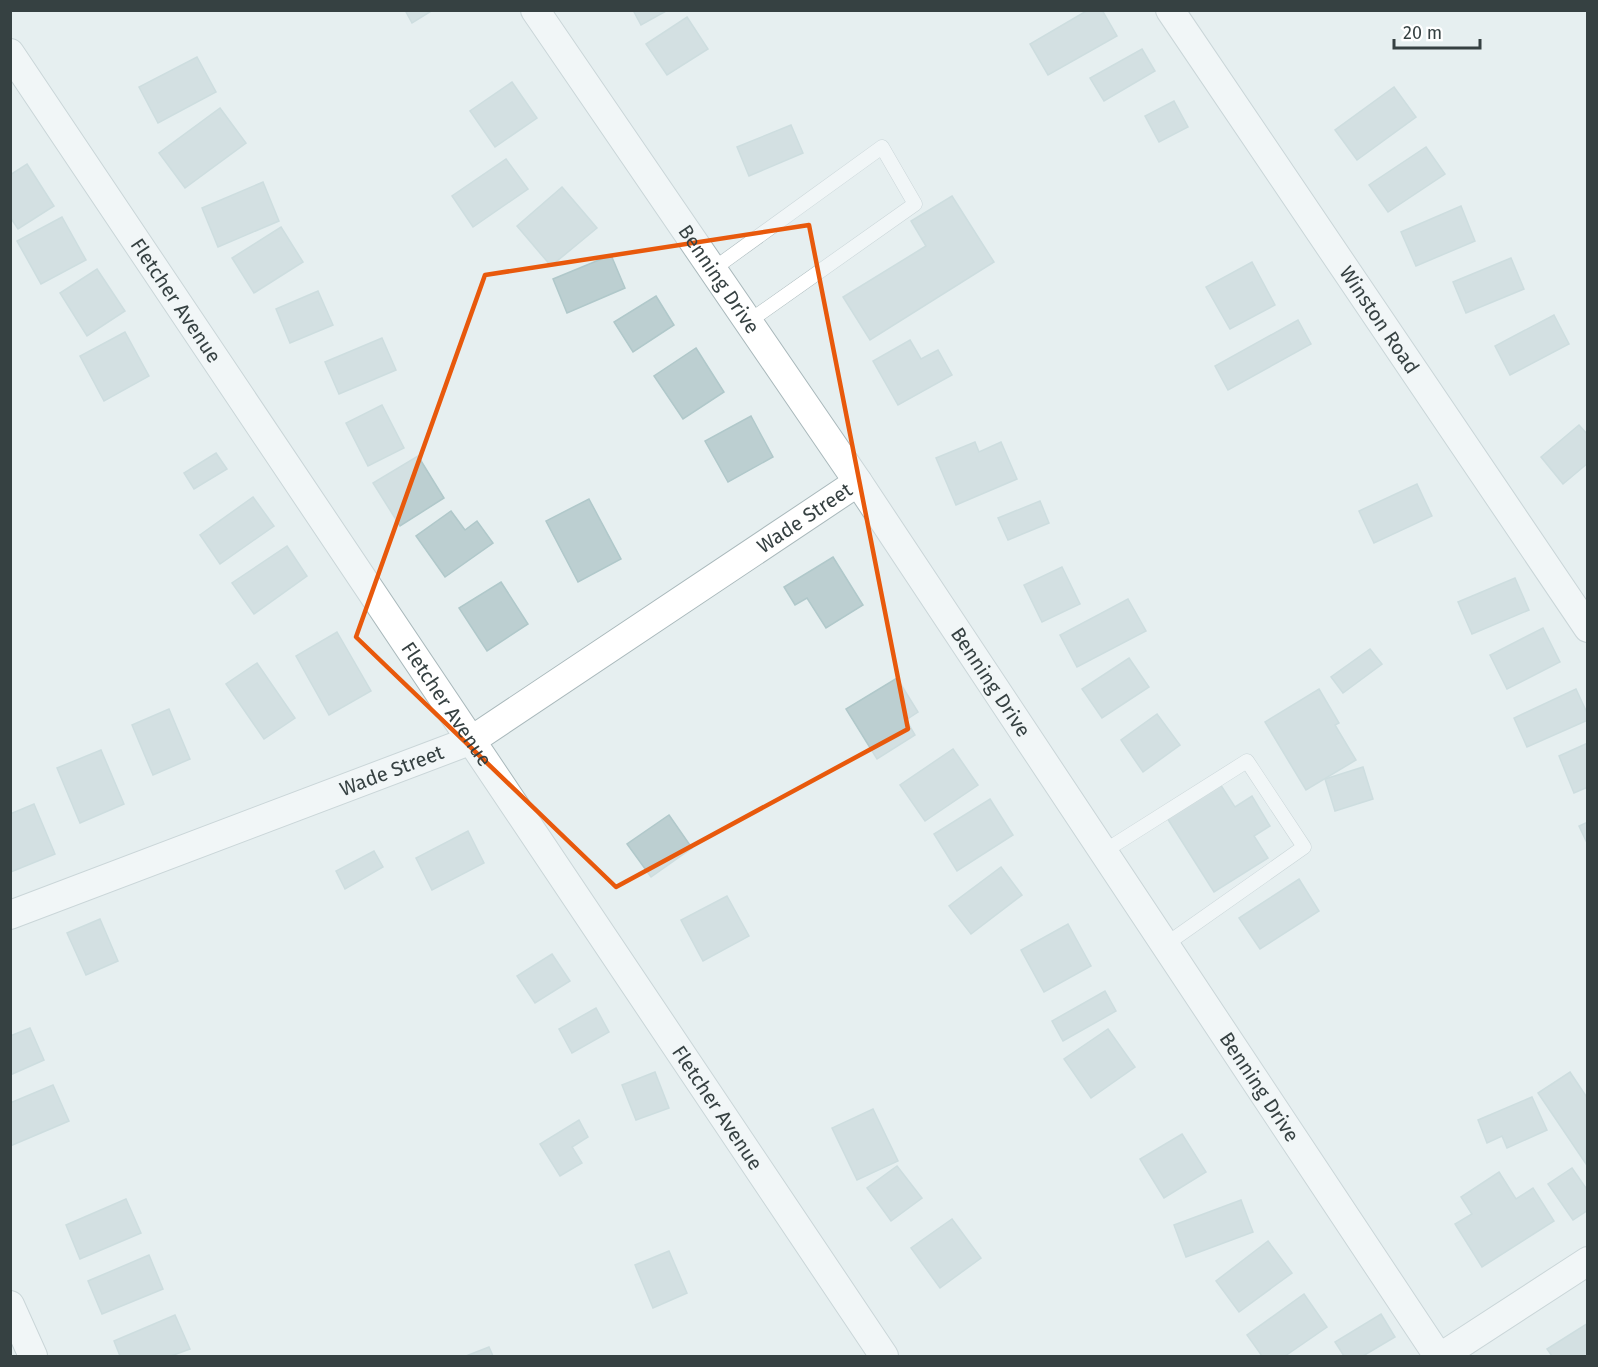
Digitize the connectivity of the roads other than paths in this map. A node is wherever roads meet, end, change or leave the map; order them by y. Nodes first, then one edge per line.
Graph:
1 (535, 10) edge
2 (1170, 10) edge
3 (10, 53) edge
4 (712, 270) junction
5 (748, 322) junction
6 (858, 482) junction
7 (1587, 628) edge
8 (472, 740) junction
9 (1103, 852) junction
10 (10, 915) edge
11 (1165, 945) junction
12 (1587, 1261) edge
13 (10, 1305) edge
14 (33, 1356) edge
15 (884, 1356) edge
16 (1440, 1356) edge

1 - 4 street, Benning Drive
2 - 7 street, Winston Road
3 - 8 street, Fletcher Avenue
4 - 5 street, Benning Drive
4 - 5 lane
5 - 6 street, Benning Drive
6 - 8 street, Wade Street
6 - 9 street, Benning Drive
8 - 10 street, Wade Street
8 - 15 street, Fletcher Avenue
9 - 11 street, Benning Drive
9 - 11 lane
11 - 16 street, Benning Drive
12 - 16 street
13 - 14 street

